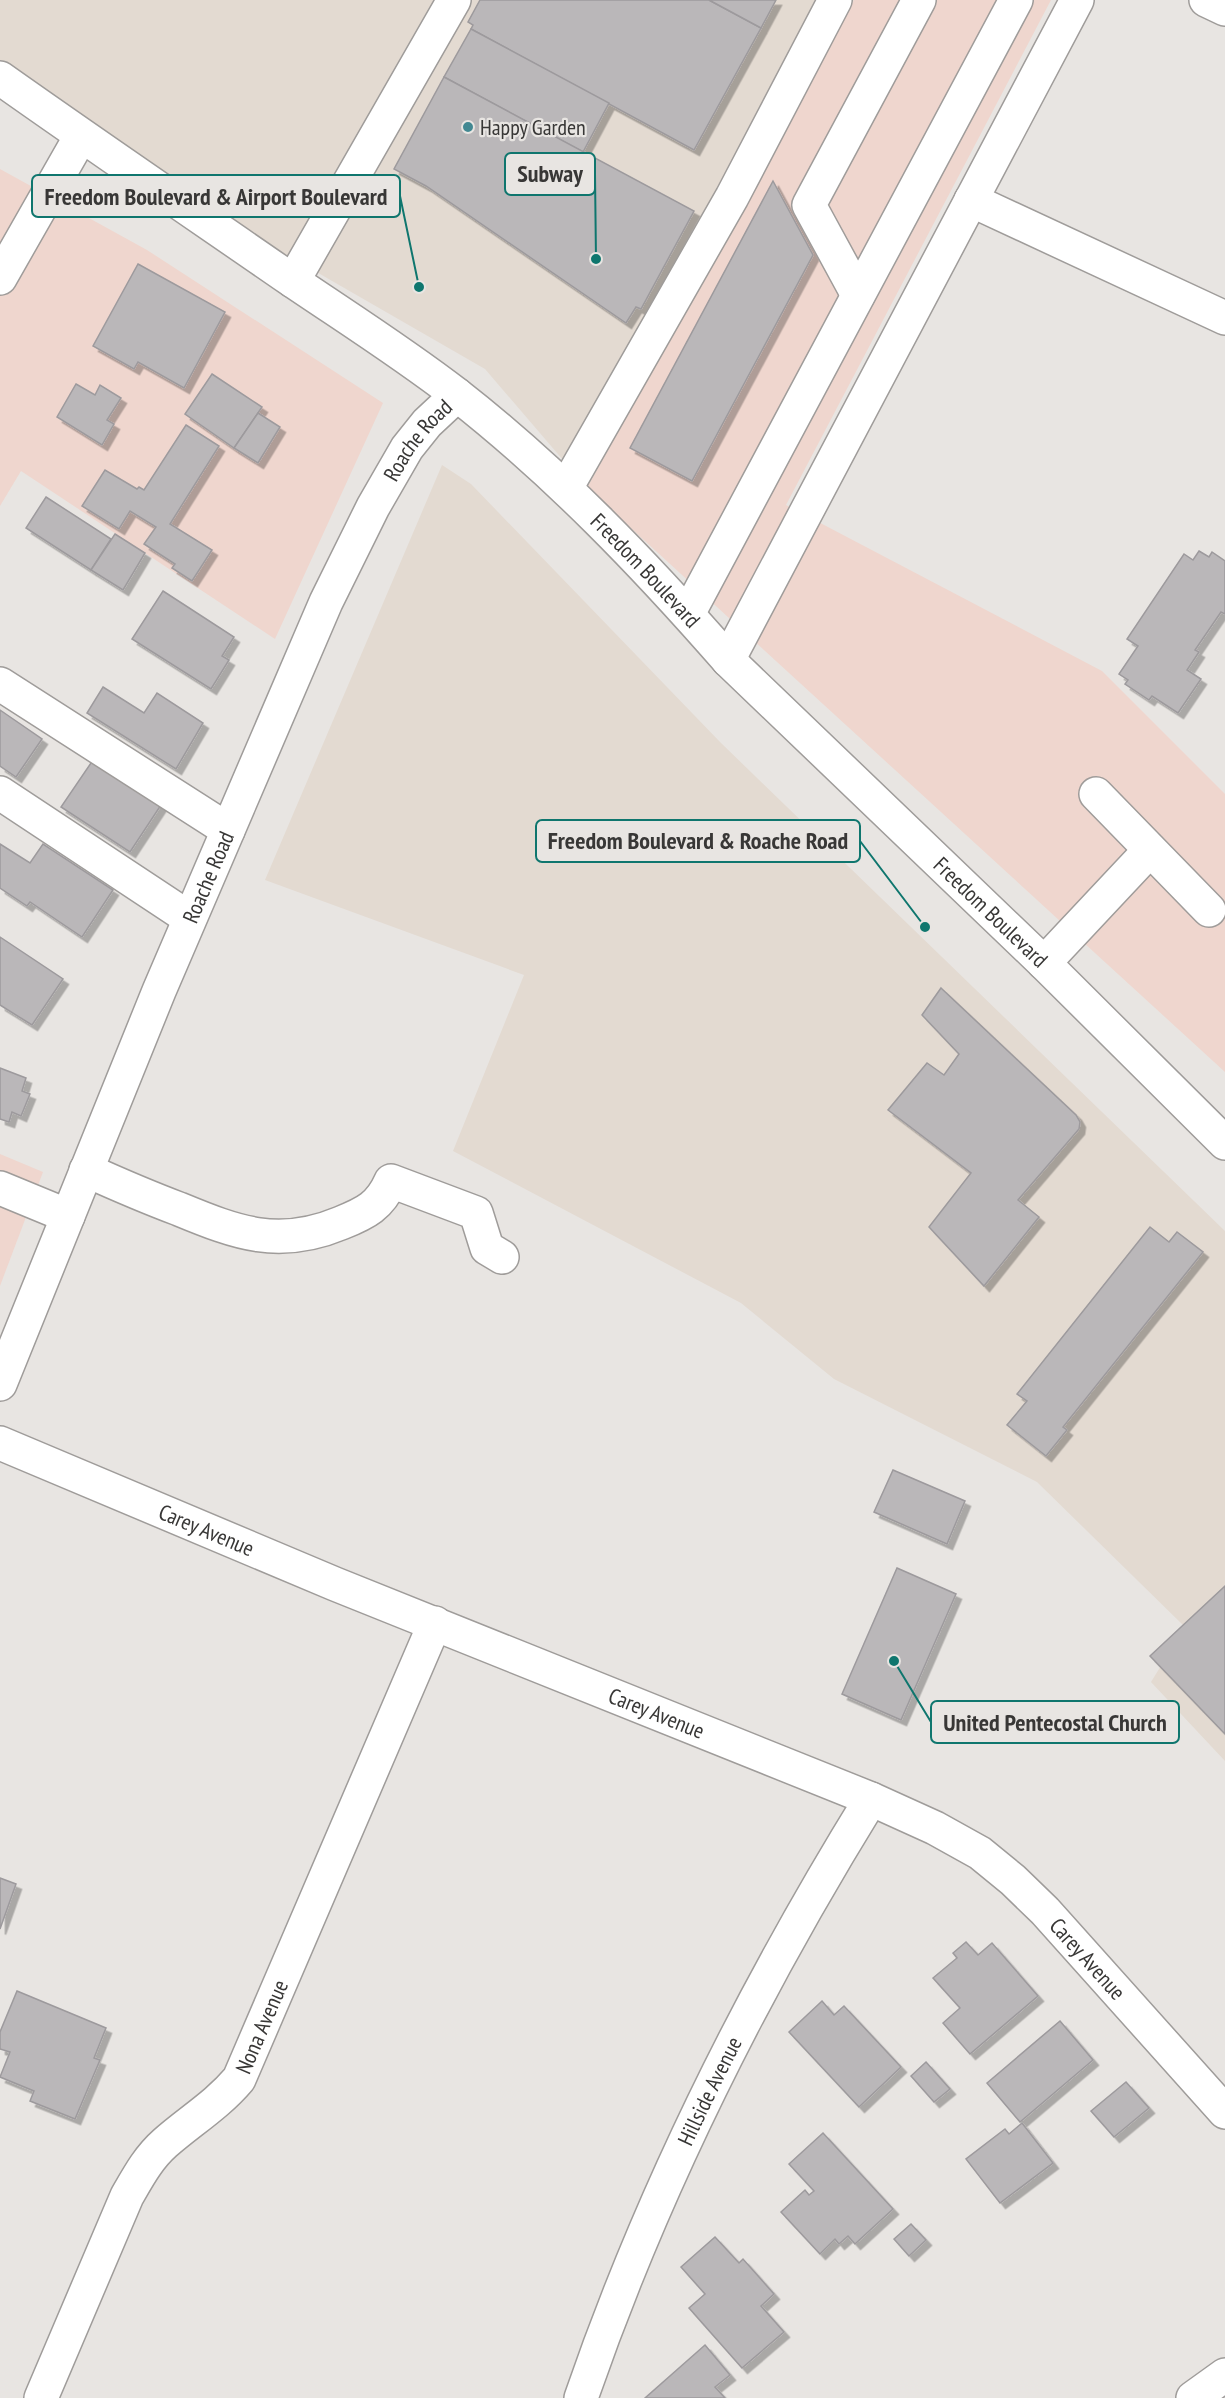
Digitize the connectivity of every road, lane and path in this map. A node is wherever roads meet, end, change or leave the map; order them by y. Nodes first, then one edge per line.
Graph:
1 (454, 0) edge
2 (835, 0) edge
3 (919, 0) edge
4 (1016, 0) edge
5 (1077, 0) edge
6 (1206, 0) edge
7 (1225, 9) edge
8 (0, 78) edge
9 (81, 136) junction
10 (971, 200) junction
11 (1, 274) edge
12 (293, 281) junction
13 (858, 295) junction
14 (1225, 318) edge
15 (457, 395) junction
16 (566, 488) junction
17 (687, 614) junction
18 (728, 660) junction
19 (0, 684) edge
20 (0, 793) edge
21 (1096, 794) dead end
22 (228, 830) junction
23 (1150, 850) junction
24 (1209, 910) dead end
25 (189, 918) junction
26 (1044, 963) junction
27 (1225, 1143) edge
28 (86, 1170) junction
29 (0, 1188) edge
30 (68, 1216) junction
31 (502, 1257) dead end
32 (0, 1384) edge
33 (0, 1443) edge
34 (435, 1623) junction
35 (871, 1799) junction
36 (1225, 2112) edge
37 (1225, 2375) edge
38 (41, 2398) edge
39 (580, 2398) edge
40 (1193, 2398) edge

1 - 12 street
2 - 16 street
3 - 13 street
4 - 13 street
5 - 10 street
6 - 7 street
8 - 9 street, Freedom Boulevard
9 - 11 street
9 - 12 street, Freedom Boulevard
10 - 14 street
10 - 18 street
12 - 15 street, Freedom Boulevard
13 - 17 street
15 - 16 street, Freedom Boulevard
15 - 22 street, Roache Road
16 - 17 street, Freedom Boulevard
17 - 18 street, Freedom Boulevard
18 - 26 street, Freedom Boulevard
19 - 22 street
20 - 25 street
21 - 23 street
22 - 25 street, Roache Road
23 - 24 street
23 - 26 street
25 - 28 street, Roache Road
26 - 27 street, Freedom Boulevard
28 - 30 street, Roache Road
28 - 31 street
29 - 30 street
30 - 32 street, Roache Road
33 - 34 street, Carey Avenue
34 - 35 street, Carey Avenue
34 - 38 street, Nona Avenue
35 - 36 street, Carey Avenue
35 - 39 street, Hillside Avenue
37 - 40 street

